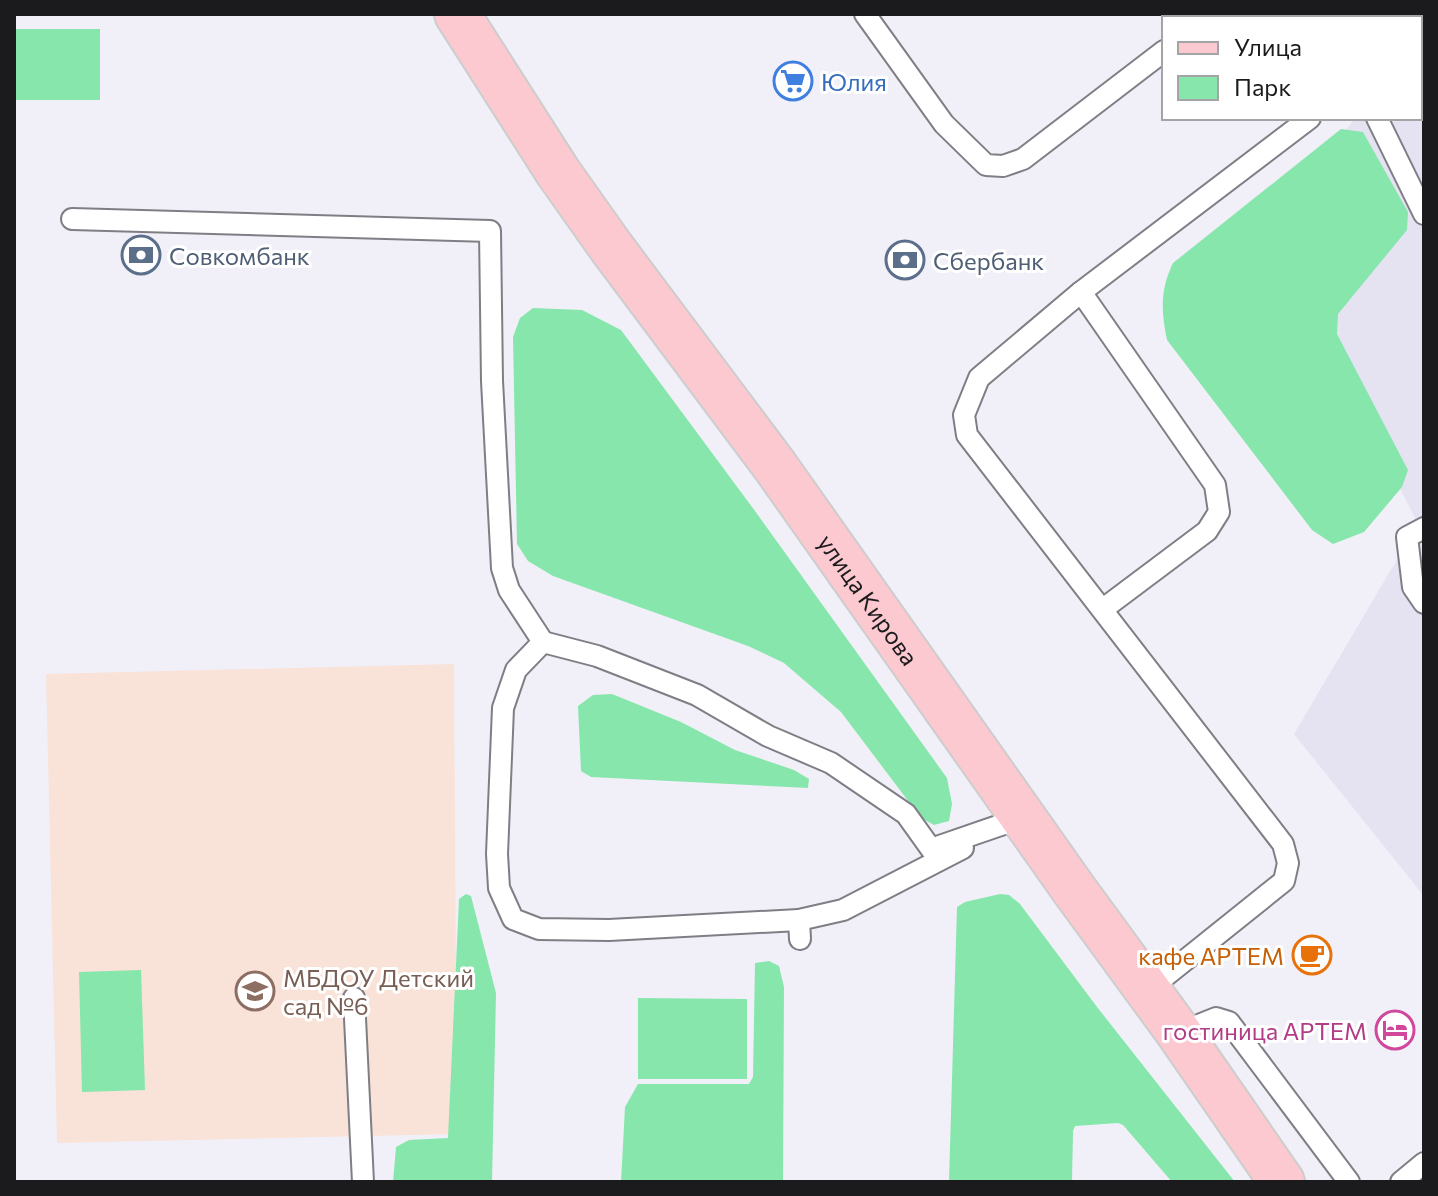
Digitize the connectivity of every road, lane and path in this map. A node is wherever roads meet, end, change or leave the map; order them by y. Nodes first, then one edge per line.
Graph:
1 (457, 14) edge
2 (865, 14) edge
3 (1162, 53) edge
4 (1307, 120) edge
5 (1378, 120) edge
6 (1424, 214) edge
7 (72, 219) dead end
8 (1081, 292) junction
9 (1424, 528) edge
10 (1424, 603) edge
11 (1103, 609) junction
12 (543, 642) junction
13 (1024, 817) junction
14 (1148, 990) junction
15 (354, 998) dead end
16 (1179, 1033) junction
17 (1424, 1163) edge
18 (363, 1182) edge
19 (1282, 1182) edge
20 (1349, 1182) edge
21 (1401, 1182) edge

1 - 13 main road, улица Кирова
2 - 3 lane
4 - 8 lane
5 - 6 lane
7 - 12 lane
8 - 11 lane
8 - 11 lane
9 - 10 lane
11 - 14 lane
12 - 13 lane
12 - 13 lane
13 - 14 main road, улица Кирова
14 - 16 main road, улица Кирова
15 - 18 lane
16 - 19 main road, улица Кирова
16 - 20 lane
17 - 21 lane

